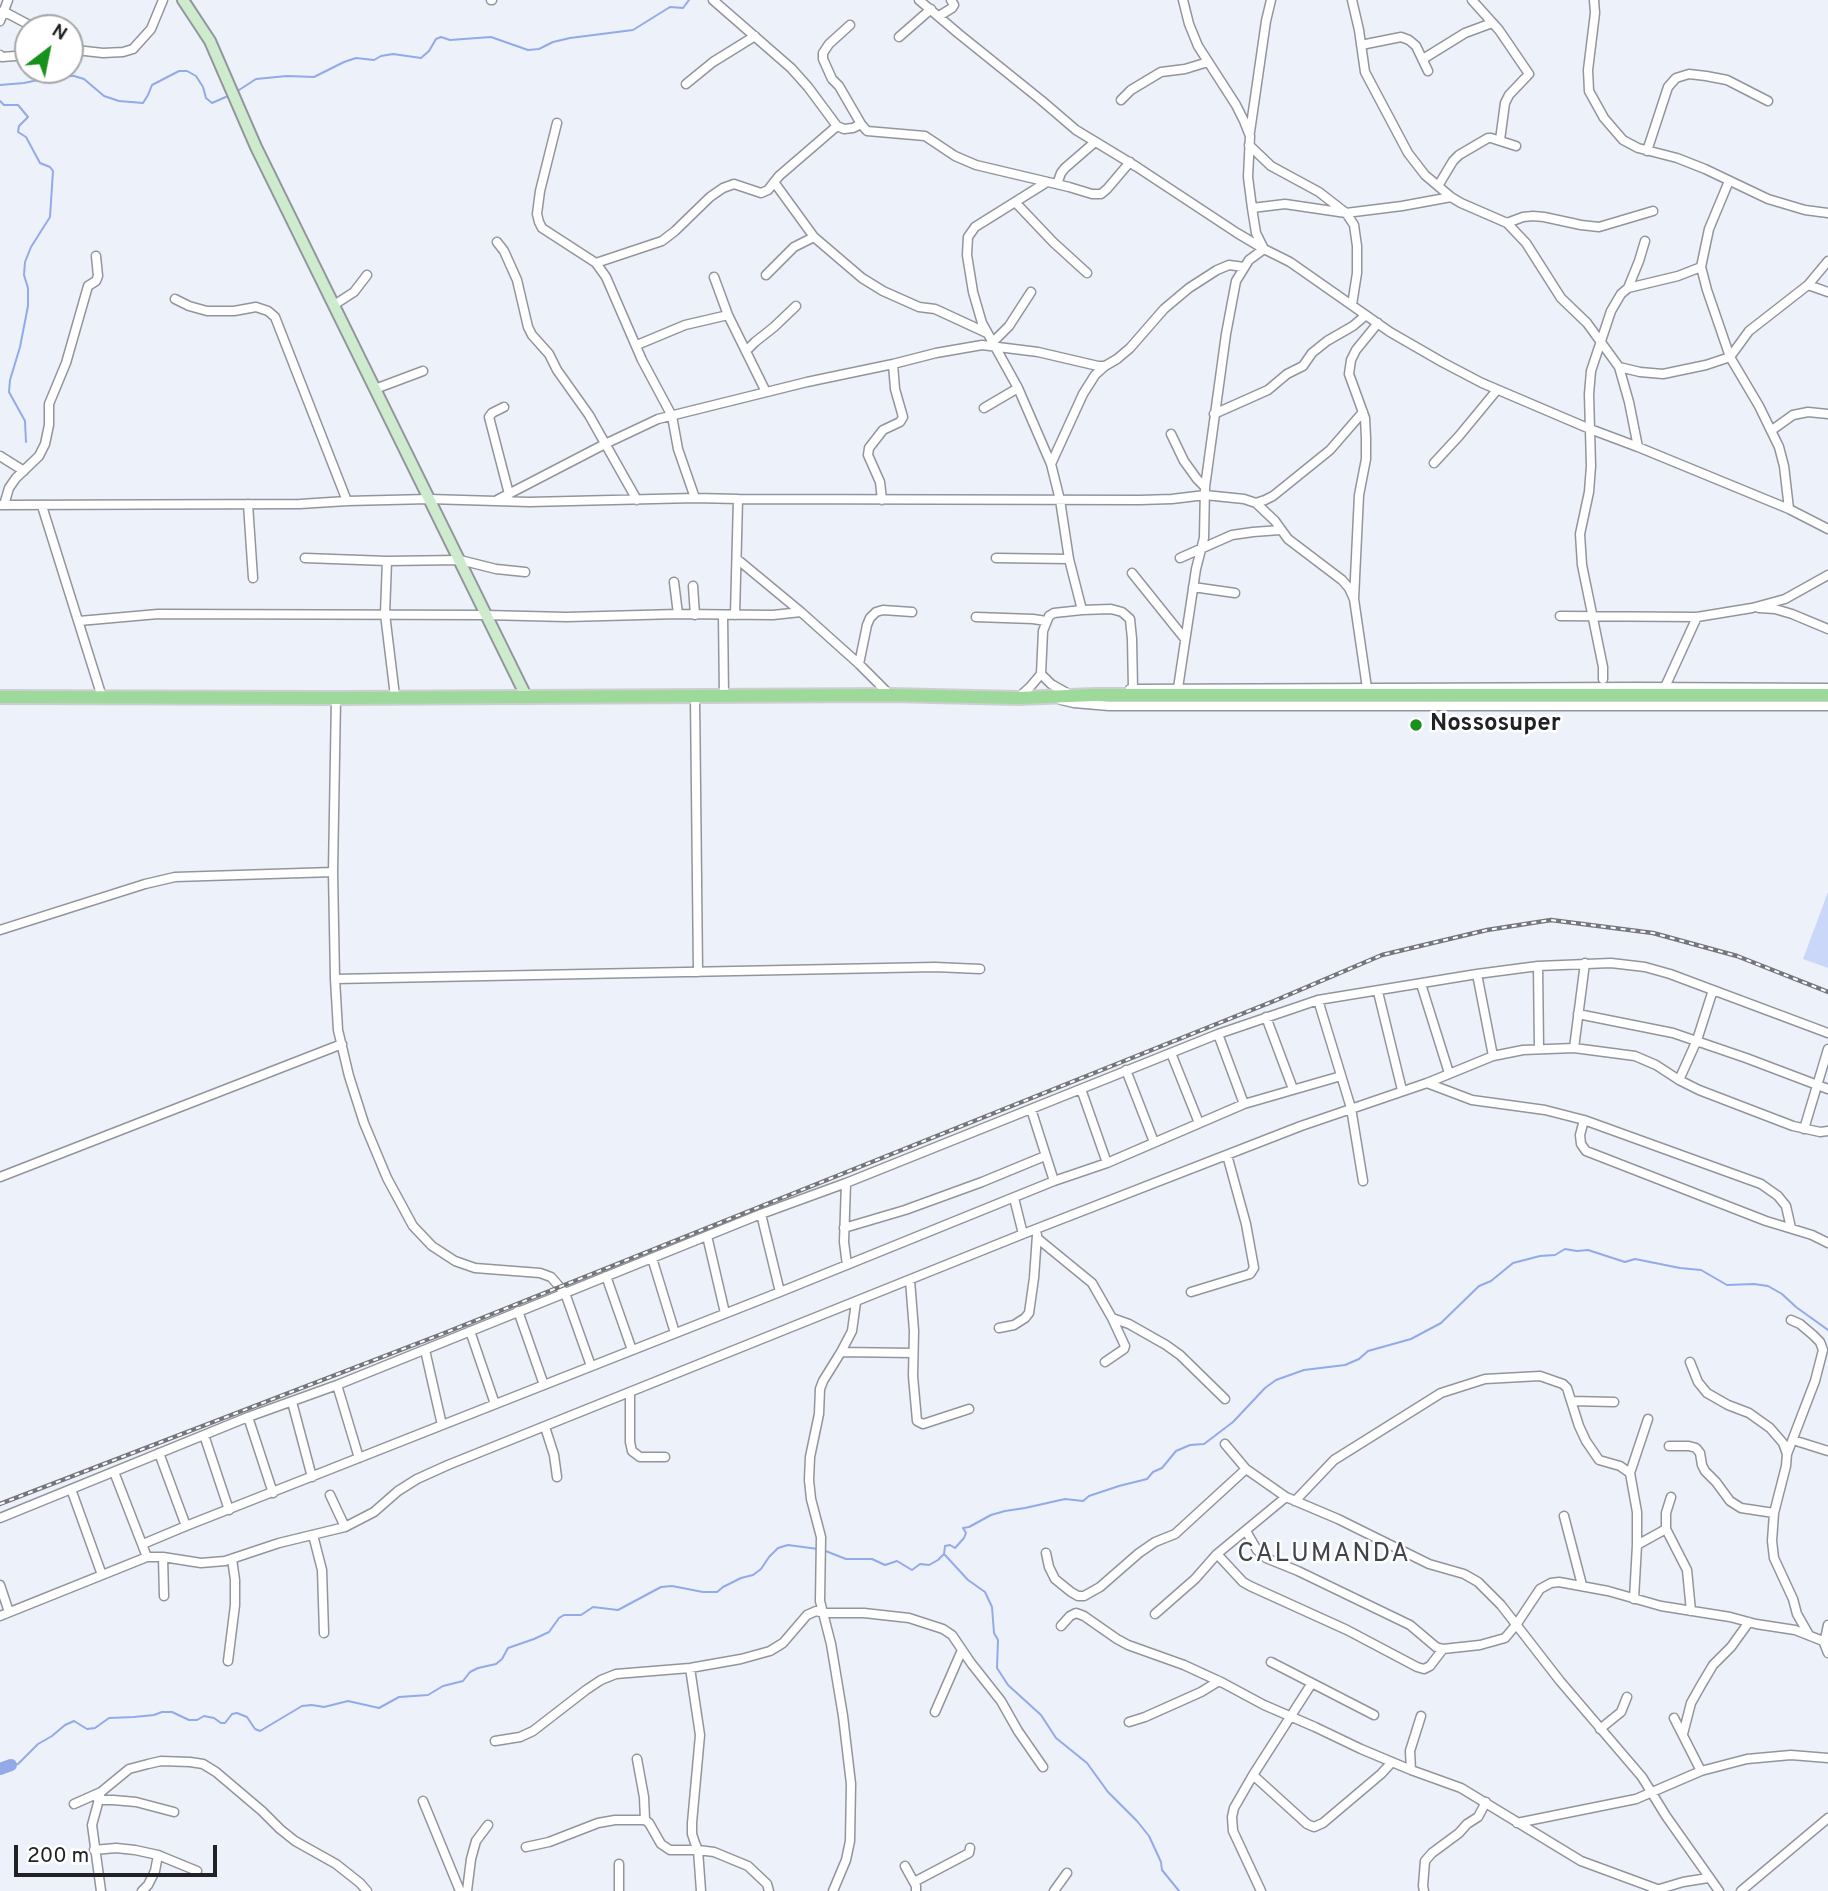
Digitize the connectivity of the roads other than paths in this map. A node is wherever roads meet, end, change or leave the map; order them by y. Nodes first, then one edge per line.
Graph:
1 (8, 0) edge
2 (163, 0) edge
3 (183, 0) edge
4 (713, 0) edge
5 (919, 0) edge
6 (951, 0) edge
7 (1183, 0) edge
8 (1271, 0) edge
9 (1352, 0) edge
10 (1472, 0) edge
11 (1594, 0) edge
12 (931, 9) junction
13 (4, 11) junction
14 (14, 16) edge
15 (939, 16) junction
16 (0, 21) edge
17 (1492, 23) junction
18 (850, 25) dead end
19 (755, 36) junction
20 (899, 37) dead end
21 (1361, 45) junction
22 (84, 51) edge
23 (1423, 59) junction
24 (1208, 62) junction
25 (1428, 71) dead end
26 (686, 84) dead end
27 (1121, 100) dead end
28 (1768, 102) dead end
29 (557, 123) dead end
30 (861, 124) junction
31 (837, 126) junction
32 (1500, 140) junction
33 (1250, 141) junction
34 (1095, 142) junction
35 (1516, 146) dead end
36 (1647, 151) junction
37 (1130, 162) junction
38 (1729, 180) junction
39 (774, 182) junction
40 (1046, 182) junction
41 (1057, 184) junction
42 (1438, 186) junction
43 (1451, 197) junction
44 (1015, 202) junction
45 (1252, 208) junction
46 (1653, 211) dead end
47 (1346, 213) junction
48 (1828, 213) edge
49 (1507, 223) junction
50 (814, 237) junction
51 (1645, 240) dead end
52 (497, 242) dead end
53 (1264, 249) junction
54 (96, 256) dead end
55 (1828, 261) edge
56 (596, 263) junction
57 (1244, 267) junction
58 (1701, 267) junction
59 (1087, 273) dead end
60 (367, 275) dead end
61 (766, 275) dead end
62 (714, 277) dead end
63 (1808, 285) junction
64 (1628, 288) junction
65 (1031, 292) dead end
66 (1828, 292) edge
67 (175, 299) dead end
68 (334, 305) junction
69 (1352, 305) junction
70 (796, 306) dead end
71 (728, 315) junction
72 (1366, 315) junction
73 (1378, 323) junction
74 (987, 332) junction
75 (1601, 340) junction
76 (994, 344) junction
77 (637, 345) junction
78 (746, 351) junction
79 (1730, 357) junction
80 (894, 364) junction
81 (1105, 366) junction
82 (1619, 367) junction
83 (423, 371) dead end
84 (1018, 387) junction
85 (375, 389) junction
86 (1497, 390) junction
87 (766, 392) junction
88 (504, 407) dead end
89 (984, 408) dead end
90 (1363, 412) junction
91 (1213, 414) junction
92 (1828, 414) edge
93 (672, 416) junction
94 (1590, 429) junction
95 (1772, 430) junction
96 (1171, 434) dead end
97 (605, 444) junction
98 (1638, 447) junction
99 (0, 456) edge
100 (1434, 463) dead end
101 (1051, 464) junction
102 (24, 471) junction
103 (1205, 491) junction
104 (509, 494) junction
105 (695, 498) junction
106 (429, 499) junction
107 (637, 499) junction
108 (738, 499) junction
109 (882, 499) junction
110 (1060, 500) junction
111 (347, 501) junction
112 (495, 502) junction
113 (1256, 503) junction
114 (248, 504) junction
115 (2, 505) edge
116 (42, 506) junction
117 (1789, 509) junction
118 (1828, 529) edge
119 (1280, 530) junction
120 (1201, 548) junction
121 (304, 558) dead end
122 (996, 558) dead end
123 (1180, 558) dead end
124 (737, 559) junction
125 (1069, 559) junction
126 (460, 560) junction
127 (387, 561) junction
128 (525, 572) dead end
129 (1132, 573) dead end
130 (1828, 575) edge
131 (253, 578) dead end
132 (674, 582) dead end
133 (694, 586) dead end
134 (1193, 587) junction
135 (1235, 593) dead end
136 (1354, 599) junction
137 (1752, 608) junction
138 (1083, 610) junction
139 (801, 612) junction
140 (912, 612) dead end
141 (385, 614) junction
142 (678, 614) junction
143 (485, 615) junction
144 (695, 615) junction
145 (723, 615) junction
146 (734, 615) junction
147 (1560, 616) dead end
148 (976, 617) dead end
149 (1592, 617) junction
150 (1697, 617) junction
151 (79, 621) junction
152 (1046, 621) junction
153 (1828, 629) edge
154 (1185, 639) junction
155 (859, 664) junction
156 (1041, 674) junction
157 (1602, 679) dead end
158 (1665, 687) junction
159 (1178, 688) junction
160 (1367, 688) junction
161 (1828, 688) edge
162 (1132, 689) junction
163 (890, 695) junction
164 (1061, 695) junction
165 (1828, 695) edge
166 (0, 696) edge
167 (395, 696) junction
168 (526, 696) junction
169 (102, 697) junction
170 (695, 697) junction
171 (724, 697) junction
172 (336, 698) junction
173 (1018, 698) junction
174 (1828, 706) edge
175 (332, 872) junction
176 (0, 930) edge
177 (1585, 963) junction
178 (1538, 966) junction
179 (980, 969) dead end
180 (698, 972) junction
181 (1477, 974) junction
182 (335, 979) junction
183 (1421, 984) junction
184 (1713, 990) junction
185 (1378, 992) junction
186 (1318, 1000) junction
187 (1578, 1014) junction
188 (1266, 1017) junction
189 (1828, 1033) edge
190 (1218, 1034) junction
191 (1697, 1040) junction
192 (342, 1044) junction
193 (1574, 1048) junction
194 (1539, 1049) junction
195 (1828, 1049) edge
196 (1171, 1053) junction
197 (1493, 1056) junction
198 (1126, 1070) junction
199 (1449, 1073) junction
200 (1341, 1076) junction
201 (1679, 1080) junction
202 (1427, 1083) junction
203 (1817, 1084) junction
204 (1081, 1089) junction
205 (1293, 1089) junction
206 (1828, 1089) edge
207 (1402, 1090) junction
208 (1244, 1104) junction
209 (1351, 1108) junction
210 (1031, 1109) junction
211 (1584, 1120) junction
212 (1199, 1123) junction
213 (1804, 1129) junction
214 (1828, 1131) edge
215 (1154, 1142) junction
216 (1227, 1155) junction
217 (1045, 1156) junction
218 (1107, 1163) junction
219 (0, 1177) edge
220 (1054, 1181) junction
221 (1363, 1181) dead end
222 (846, 1183) junction
223 (1014, 1198) junction
224 (761, 1214) junction
225 (844, 1228) junction
226 (1791, 1228) junction
227 (1037, 1233) junction
228 (1023, 1234) junction
229 (707, 1236) junction
230 (1828, 1243) edge
231 (652, 1258) junction
232 (847, 1265) junction
233 (606, 1276) junction
234 (910, 1280) junction
235 (780, 1292) junction
236 (1191, 1292) dead end
237 (565, 1293) junction
238 (856, 1303) junction
239 (518, 1311) junction
240 (725, 1313) junction
241 (1112, 1318) junction
242 (1791, 1320) dead end
243 (999, 1328) dead end
244 (470, 1331) junction
245 (675, 1333) junction
246 (425, 1350) junction
247 (632, 1350) junction
248 (841, 1352) junction
249 (913, 1353) junction
250 (1105, 1362) dead end
251 (1690, 1362) dead end
252 (591, 1366) junction
253 (337, 1385) junction
254 (544, 1385) junction
255 (630, 1392) junction
256 (1225, 1399) dead end
257 (1572, 1401) junction
258 (292, 1402) junction
259 (1614, 1402) dead end
260 (495, 1404) junction
261 (969, 1409) dead end
262 (248, 1417) junction
263 (1648, 1419) dead end
264 (442, 1425) junction
265 (544, 1427) junction
266 (204, 1434) junction
267 (1793, 1440) junction
268 (1225, 1444) dead end
269 (1669, 1446) dead end
270 (1828, 1451) edge
271 (159, 1453) junction
272 (1787, 1454) junction
273 (665, 1457) dead end
274 (359, 1458) junction
275 (1246, 1469) junction
276 (114, 1472) junction
277 (1630, 1473) junction
278 (312, 1477) junction
279 (557, 1477) dead end
280 (71, 1489) junction
281 (273, 1493) junction
282 (330, 1495) dead end
283 (1286, 1497) junction
284 (1671, 1497) dead end
285 (1295, 1501) junction
286 (229, 1510) junction
287 (1774, 1513) junction
288 (1564, 1516) dead end
289 (0, 1518) edge
290 (186, 1526) junction
291 (345, 1527) junction
292 (1666, 1529) junction
293 (1246, 1531) junction
294 (313, 1535) junction
295 (143, 1544) junction
296 (1637, 1545) junction
297 (1046, 1553) dead end
298 (1217, 1554) junction
299 (147, 1557) junction
300 (163, 1557) junction
301 (232, 1559) junction
302 (102, 1575) junction
303 (0, 1585) edge
304 (1582, 1585) junction
305 (164, 1596) dead end
306 (1084, 1597) junction
307 (1634, 1599) junction
308 (1691, 1611) junction
309 (9, 1612) junction
310 (824, 1613) junction
311 (1079, 1614) junction
312 (1155, 1614) dead end
313 (0, 1616) edge
314 (1749, 1622) junction
315 (1516, 1625) junction
316 (1828, 1625) edge
317 (1061, 1626) dead end
318 (324, 1633) dead end
319 (1810, 1637) junction
320 (1826, 1643) edge
321 (1443, 1649) junction
322 (962, 1650) junction
323 (1828, 1653) edge
324 (228, 1661) dead end
325 (1271, 1662) dead end
326 (690, 1668) junction
327 (1219, 1681) junction
328 (1312, 1683) junction
329 (1628, 1697) dead end
330 (935, 1713) dead end
331 (1374, 1715) dead end
332 (1421, 1716) dead end
333 (1290, 1717) junction
334 (1674, 1717) dead end
335 (1129, 1722) dead end
336 (1600, 1729) junction
337 (1683, 1734) junction
338 (495, 1741) dead end
339 (1828, 1758) edge
340 (637, 1759) dead end
341 (1392, 1762) junction
342 (1044, 1768) dead end
343 (1411, 1770) junction
344 (1702, 1771) junction
345 (1253, 1775) junction
346 (1652, 1792) junction
347 (99, 1796) junction
348 (423, 1801) dead end
349 (1486, 1802) junction
350 (74, 1804) dead end
351 (174, 1812) dead end
352 (1828, 1818) edge
353 (645, 1819) junction
354 (1517, 1823) junction
355 (488, 1825) dead end
356 (526, 1847) dead end
357 (970, 1848) dead end
358 (94, 1850) junction
359 (698, 1850) junction
360 (158, 1855) junction
361 (619, 1864) dead end
362 (905, 1866) dead end
363 (197, 1871) dead end
364 (1068, 1872) dead end
365 (1708, 1878) junction
366 (915, 1887) edge
367 (1655, 1890) edge
368 (101, 1891) edge
369 (142, 1891) edge
370 (367, 1891) edge
371 (460, 1891) edge
372 (467, 1891) edge
373 (619, 1891) edge
374 (701, 1891) edge
375 (769, 1891) edge
376 (832, 1891) edge
377 (1054, 1891) edge
378 (1261, 1891) edge
379 (1424, 1891) edge
380 (1719, 1891) edge
381 (1741, 1891) edge

1 - 13 street
2 - 22 street
3 - 68 street
4 - 19 street
5 - 12 street
6 - 15 street
7 - 24 street
8 - 33 street
9 - 21 street
10 - 17 street
11 - 36 street
12 - 15 street
12 - 20 street
13 - 14 street
13 - 16 street
15 - 34 street
17 - 23 street
17 - 32 street
18 - 30 street
19 - 26 street
19 - 31 street
21 - 23 street
21 - 42 street
23 - 25 street
24 - 27 street
24 - 33 street
28 - 36 street
29 - 56 street
30 - 31 street
30 - 40 street
31 - 39 street
32 - 35 street
32 - 42 street
33 - 45 street
33 - 47 street
34 - 37 street
34 - 41 street
36 - 38 street
37 - 41 street
37 - 53 street
38 - 48 street
38 - 58 street
39 - 50 street
39 - 56 street
40 - 41 street
40 - 44 street
42 - 43 street
43 - 47 street
43 - 49 street
44 - 59 street
44 - 74 street
45 - 47 street
45 - 53 street
46 - 49 street
47 - 69 street
49 - 75 street
50 - 61 street
50 - 74 street
51 - 64 street
52 - 97 street
53 - 57 street
53 - 69 street
54 - 102 street
55 - 63 street
56 - 77 street
57 - 81 street
57 - 91 street
58 - 64 street
58 - 79 street
60 - 68 street
62 - 71 street
63 - 66 street
63 - 79 street
64 - 75 street
65 - 76 street
67 - 111 street
68 - 85 street
69 - 72 street
70 - 78 street
71 - 77 street
71 - 78 street
72 - 73 street
72 - 91 street
73 - 86 street
73 - 90 street
74 - 76 street
75 - 82 street
75 - 94 street
76 - 80 street
76 - 81 street
76 - 84 street
77 - 93 street
78 - 87 street
79 - 82 street
79 - 95 street
80 - 87 street
80 - 109 street
81 - 101 street
82 - 98 street
83 - 85 street
84 - 89 street
84 - 101 street
85 - 106 street
86 - 94 street
86 - 100 street
87 - 93 street
88 - 104 street
90 - 113 street
90 - 136 street
91 - 103 street
92 - 95 street
93 - 97 street
93 - 105 street
94 - 98 street
94 - 149 street
95 - 117 street
96 - 103 street
97 - 104 street
97 - 107 street
98 - 117 street
99 - 102 street
101 - 110 street
102 - 115 street
103 - 110 street
103 - 113 street
103 - 120 street
104 - 112 street
105 - 107 street
105 - 108 street
106 - 111 street
106 - 112 street
106 - 126 street
107 - 112 street
108 - 109 street
108 - 124 street
109 - 110 street
110 - 125 street
111 - 114 street
113 - 119 street
114 - 116 street
114 - 131 street
115 - 116 street
116 - 151 street
117 - 118 street
119 - 120 street
119 - 136 street
120 - 123 street
120 - 134 street
121 - 127 street
122 - 125 street
124 - 139 street
124 - 146 street
125 - 138 street
126 - 127 street
126 - 128 street
126 - 143 street
127 - 141 street
129 - 154 street
130 - 137 street
132 - 142 street
133 - 144 street
134 - 135 street
134 - 154 street
136 - 160 street
137 - 150 street
137 - 153 street
138 - 152 street
138 - 162 street
139 - 146 street
139 - 155 street
140 - 155 street
141 - 143 street
141 - 151 street
141 - 167 street
142 - 143 street
142 - 144 street
143 - 168 street
144 - 145 street
145 - 146 street
145 - 171 street
147 - 149 street
148 - 152 street
149 - 150 street
149 - 157 street
150 - 158 street
151 - 169 street
152 - 156 street
154 - 159 street
155 - 163 street
156 - 164 street
156 - 173 street
158 - 160 street
158 - 161 street
159 - 160 street
159 - 162 street
162 - 164 street
163 - 171 main road
163 - 173 main road
164 - 165 main road
164 - 173 main road
164 - 174 street
166 - 169 main road
167 - 168 main road
167 - 172 main road
168 - 170 main road
169 - 172 main road
170 - 171 main road
170 - 180 street
172 - 175 street
175 - 176 street
175 - 182 street
177 - 178 street
177 - 184 street
177 - 187 street
178 - 181 street
178 - 194 street
179 - 180 street
180 - 182 street
181 - 183 street
181 - 197 street
182 - 192 street
183 - 185 street
183 - 199 street
184 - 189 street
184 - 191 street
185 - 186 street
185 - 207 street
186 - 188 street
186 - 200 street
187 - 191 street
187 - 193 street
188 - 190 street
188 - 205 street
190 - 196 street
190 - 208 street
191 - 201 street
191 - 203 street
192 - 219 street
192 - 237 street
193 - 194 street
193 - 201 street
194 - 197 street
195 - 203 street
196 - 198 street
196 - 212 street
197 - 199 street
198 - 204 street
198 - 215 street
199 - 202 street
200 - 205 street
200 - 209 street
201 - 213 street
202 - 207 street
202 - 211 street
203 - 206 street
203 - 213 street
204 - 210 street
204 - 218 street
205 - 208 street
207 - 209 street
208 - 212 street
209 - 216 street
209 - 221 street
210 - 217 street
210 - 222 street
211 - 226 street
211 - 226 street
212 - 215 street
213 - 214 street
215 - 218 street
216 - 227 street
216 - 236 street
217 - 220 street
217 - 225 street
218 - 220 street
220 - 223 street
222 - 224 street
222 - 225 street
223 - 228 street
223 - 232 street
224 - 229 street
224 - 235 street
225 - 232 street
226 - 230 street
227 - 228 street
227 - 241 street
227 - 243 street
228 - 234 street
229 - 231 street
229 - 240 street
231 - 233 street
231 - 245 street
232 - 235 street
233 - 237 street
233 - 247 street
234 - 238 street
234 - 249 street
235 - 240 street
237 - 239 street
237 - 252 street
238 - 248 street
238 - 255 street
239 - 244 street
239 - 254 street
240 - 245 street
241 - 250 street
241 - 256 street
242 - 267 street
244 - 246 street
244 - 260 street
245 - 247 street
246 - 253 street
246 - 264 street
247 - 252 street
248 - 249 street
248 - 310 street
249 - 261 street
251 - 272 street
252 - 254 street
253 - 258 street
253 - 274 street
254 - 260 street
255 - 265 street
255 - 273 street
257 - 259 street
257 - 277 street
257 - 285 street
258 - 262 street
258 - 278 street
260 - 264 street
262 - 266 street
262 - 281 street
263 - 277 street
264 - 274 street
265 - 279 street
265 - 291 street
266 - 271 street
266 - 286 street
267 - 270 street
267 - 272 street
268 - 275 street
269 - 287 street
271 - 276 street
271 - 290 street
272 - 287 street
274 - 278 street
275 - 283 street
275 - 306 street
276 - 280 street
276 - 295 street
277 - 296 street
278 - 281 street
280 - 289 street
280 - 302 street
281 - 286 street
282 - 291 street
283 - 285 street
283 - 293 street
284 - 292 street
285 - 315 street
286 - 290 street
287 - 319 street
288 - 304 street
290 - 295 street
291 - 294 street
292 - 296 street
292 - 308 street
293 - 298 street
293 - 321 street
294 - 301 street
294 - 318 street
295 - 299 street
296 - 307 street
297 - 306 street
298 - 312 street
298 - 321 street
299 - 300 street
299 - 302 street
300 - 301 street
300 - 305 street
301 - 324 street
302 - 309 street
303 - 309 street
304 - 307 street
304 - 315 street
306 - 311 street
307 - 308 street
308 - 314 street
309 - 313 street
310 - 322 street
310 - 326 street
310 - 376 street
311 - 317 street
311 - 327 street
314 - 319 street
314 - 337 street
315 - 321 street
315 - 336 street
316 - 320 street
319 - 320 street
320 - 323 street
322 - 330 street
322 - 342 street
325 - 328 street
326 - 338 street
326 - 359 street
327 - 333 street
327 - 335 street
328 - 331 street
328 - 333 street
329 - 336 street
332 - 343 street
333 - 341 street
333 - 345 street
334 - 337 street
336 - 346 street
337 - 344 street
339 - 344 street
340 - 353 street
341 - 343 street
341 - 345 street
343 - 349 street
344 - 346 street
345 - 378 street
346 - 354 street
346 - 365 street
347 - 350 street
347 - 351 street
347 - 358 street
347 - 370 street
348 - 371 street
349 - 354 street
349 - 379 street
352 - 381 street
353 - 356 street
353 - 359 street
354 - 367 street
355 - 372 street
357 - 366 street
358 - 360 street
358 - 368 street
359 - 374 street
359 - 375 street
360 - 363 street
360 - 369 street
361 - 373 street
362 - 366 street
364 - 377 street
365 - 367 street
365 - 380 street

